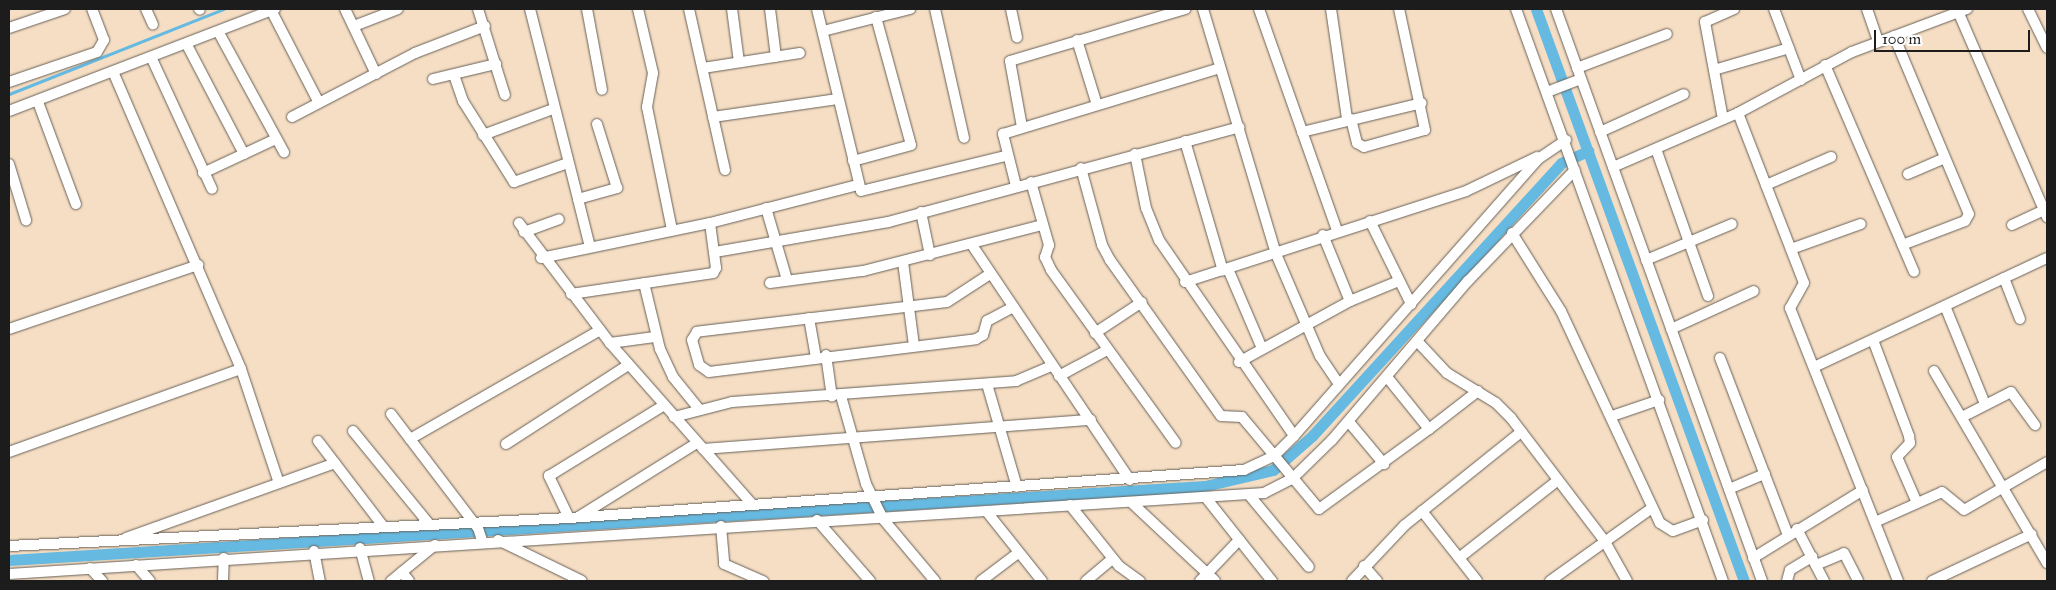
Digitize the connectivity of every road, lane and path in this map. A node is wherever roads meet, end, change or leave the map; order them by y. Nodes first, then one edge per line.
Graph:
1 (65, 9) edge
2 (92, 9) edge
3 (146, 9) edge
4 (345, 9) edge
5 (398, 9) edge
6 (478, 9) edge
7 (530, 9) edge
8 (587, 9) edge
9 (638, 9) edge
10 (689, 9) edge
11 (732, 9) edge
12 (770, 9) edge
13 (817, 9) edge
14 (910, 9) edge
15 (935, 9) edge
16 (1011, 9) edge
17 (1184, 9) edge
18 (1203, 9) edge
19 (1259, 9) edge
20 (1331, 9) edge
21 (1399, 9) edge
22 (1516, 9) edge
23 (1556, 9) edge
24 (1734, 9) edge
25 (1774, 9) edge
26 (1867, 9) edge
27 (2028, 9) edge
28 (273, 10) edge
29 (1961, 10) edge
30 (1711, 12) edge
31 (876, 17) junction
32 (153, 25) dead end
33 (354, 26) junction
34 (485, 26) junction
35 (9, 28) edge
36 (823, 31) junction
37 (219, 32) junction
38 (1667, 34) dead end
39 (1894, 36) junction
40 (1017, 37) dead end
41 (1077, 40) junction
42 (1878, 41) junction
43 (187, 45) junction
44 (1789, 48) junction
45 (2047, 48) edge
46 (800, 53) dead end
47 (776, 57) junction
48 (152, 59) junction
49 (739, 62) junction
50 (496, 64) junction
51 (1826, 65) junction
52 (703, 68) junction
53 (1220, 68) junction
54 (1577, 68) junction
55 (1714, 70) junction
56 (114, 74) junction
57 (376, 74) junction
58 (454, 75) junction
59 (1581, 79) junction
60 (433, 80) dead end
61 (1801, 80) junction
62 (9, 82) edge
63 (602, 90) dead end
64 (1551, 91) junction
65 (1684, 94) dead end
66 (505, 95) dead end
67 (838, 98) junction
68 (318, 101) junction
69 (38, 102) junction
70 (1422, 104) junction
71 (1097, 105) junction
72 (553, 109) junction
73 (9, 111) edge
74 (1738, 113) junction
75 (292, 117) dead end
76 (713, 117) junction
77 (1349, 119) junction
78 (1723, 119) junction
79 (597, 124) dead end
80 (1022, 127) junction
81 (1239, 127) junction
82 (1302, 132) junction
83 (1600, 132) junction
84 (483, 135) junction
85 (964, 138) dead end
86 (276, 139) junction
87 (1184, 141) junction
88 (1568, 145) junction
89 (1656, 149) junction
90 (284, 152) dead end
91 (1546, 153) junction
92 (244, 154) junction
93 (1135, 154) junction
94 (1006, 156) junction
95 (1831, 157) dead end
96 (1945, 158) junction
97 (853, 161) junction
98 (568, 162) junction
99 (9, 164) edge
100 (1574, 165) junction
101 (1613, 167) junction
102 (1081, 168) junction
103 (725, 170) dead end
104 (203, 173) junction
105 (1908, 174) dead end
106 (1031, 182) junction
107 (858, 185) junction
108 (1766, 185) junction
109 (1016, 186) junction
110 (212, 189) dead end
111 (578, 199) junction
112 (76, 204) dead end
113 (766, 208) junction
114 (921, 212) junction
115 (2046, 213) edge
116 (559, 219) dead end
117 (26, 220) dead end
118 (1370, 221) junction
119 (710, 223) junction
120 (1732, 224) dead end
121 (1860, 224) dead end
122 (1042, 225) junction
123 (2012, 225) dead end
124 (672, 230) junction
125 (1337, 230) junction
126 (1512, 233) junction
127 (1323, 235) junction
128 (776, 240) junction
129 (1688, 240) junction
130 (972, 245) junction
131 (1902, 245) junction
132 (590, 248) junction
133 (1791, 249) junction
134 (715, 252) junction
135 (1276, 254) junction
136 (930, 255) junction
137 (541, 258) junction
138 (2047, 258) edge
139 (1646, 260) junction
140 (903, 262) junction
141 (198, 265) junction
142 (1226, 270) junction
143 (1914, 272) dead end
144 (990, 274) junction
145 (2004, 278) junction
146 (787, 280) junction
147 (1399, 280) junction
148 (1185, 282) junction
149 (644, 283) junction
150 (770, 283) dead end
151 (1754, 291) dead end
152 (571, 294) junction
153 (1708, 296) dead end
154 (1350, 301) junction
155 (1142, 302) junction
156 (1411, 304) junction
157 (910, 306) junction
158 (1945, 306) junction
159 (1012, 307) junction
160 (809, 318) junction
161 (2020, 318) dead end
162 (1306, 324) junction
163 (1671, 329) junction
164 (9, 330) edge
165 (600, 330) junction
166 (1094, 333) junction
167 (655, 337) junction
168 (1873, 340) junction
169 (1417, 341) junction
170 (610, 343) junction
171 (914, 344) junction
172 (1262, 346) junction
173 (1107, 350) junction
174 (821, 356) junction
175 (1720, 358) dead end
176 (1239, 362) junction
177 (628, 365) junction
178 (1052, 366) junction
179 (1814, 367) junction
180 (242, 369) junction
181 (1934, 371) dead end
182 (1059, 376) junction
183 (1387, 377) junction
184 (987, 384) junction
185 (1339, 384) junction
186 (1478, 392) junction
187 (836, 396) junction
188 (1659, 400) junction
189 (1986, 404) junction
190 (664, 406) junction
191 (699, 409) junction
192 (391, 414) dead end
193 (1612, 416) junction
194 (674, 417) junction
195 (1962, 418) junction
196 (1091, 420) junction
197 (1349, 422) junction
198 (2035, 425) dead end
199 (1003, 428) junction
200 (1429, 430) junction
201 (353, 431) dead end
202 (1521, 432) junction
203 (1294, 436) junction
204 (410, 439) junction
205 (853, 439) junction
206 (318, 441) dead end
207 (1176, 443) dead end
208 (506, 444) dead end
209 (700, 446) junction
210 (9, 452) edge
211 (1276, 459) junction
212 (2047, 462) edge
213 (335, 463) junction
214 (1384, 464) junction
215 (1765, 474) junction
216 (1290, 475) junction
217 (278, 480) junction
218 (1130, 480) junction
219 (1558, 480) junction
220 (1017, 487) junction
221 (1729, 489) junction
222 (2004, 489) junction
223 (1863, 490) junction
224 (1250, 496) junction
225 (875, 498) junction
226 (1207, 499) junction
227 (1131, 502) junction
228 (1916, 503) junction
229 (752, 504) junction
230 (1070, 506) junction
231 (1652, 508) junction
232 (1422, 510) junction
233 (987, 512) junction
234 (882, 516) junction
235 (574, 517) junction
236 (817, 520) junction
237 (1703, 520) junction
238 (1875, 522) junction
239 (429, 524) junction
240 (384, 526) junction
241 (721, 526) junction
242 (478, 531) junction
243 (1792, 532) junction
244 (2032, 534) junction
245 (497, 540) junction
246 (1239, 540) junction
247 (1604, 540) junction
248 (118, 542) junction
249 (435, 545) junction
250 (9, 546) edge
251 (360, 548) junction
252 (314, 551) junction
253 (2044, 551) edge
254 (1018, 553) junction
255 (224, 558) junction
256 (1459, 558) junction
257 (1753, 558) junction
258 (1112, 559) junction
259 (1814, 561) junction
260 (2047, 563) edge
261 (136, 565) junction
262 (1364, 566) junction
263 (1309, 567) dead end
264 (90, 568) junction
265 (31, 572) junction
266 (402, 572) junction
267 (9, 574) edge
268 (1203, 577) edge
269 (931, 580) edge
270 (39, 581) edge
271 (102, 581) edge
272 (150, 581) edge
273 (223, 581) edge
274 (320, 581) edge
275 (369, 581) edge
276 (391, 581) edge
277 (409, 581) edge
278 (582, 581) edge
279 (763, 581) edge
280 (870, 581) edge
281 (981, 581) edge
282 (1042, 581) edge
283 (1086, 581) edge
284 (1140, 581) edge
285 (1215, 581) edge
286 (1272, 581) edge
287 (1352, 581) edge
288 (1377, 581) edge
289 (1478, 581) edge
290 (1550, 581) edge
291 (1627, 581) edge
292 (1723, 581) edge
293 (1762, 581) edge
294 (1787, 581) edge
295 (1824, 581) edge
296 (1858, 581) edge
297 (1898, 581) edge
298 (1935, 581) edge

1 - 35 street
2 - 62 street
3 - 32 street
4 - 33 street
5 - 33 street
6 - 34 street
7 - 72 street
8 - 63 street
9 - 124 street
10 - 52 street
11 - 49 street
12 - 47 street
13 - 36 street
14 - 31 street
15 - 85 street
16 - 40 street
17 - 41 street
18 - 53 street
19 - 82 street
20 - 77 street
21 - 70 street
22 - 64 street
23 - 54 street
24 - 30 street
25 - 44 street
26 - 42 street
27 - 45 street
28 - 37 street
28 - 68 street
29 - 39 street
29 - 115 street
30 - 55 street
31 - 36 street
31 - 97 street
33 - 57 street
34 - 50 street
34 - 57 street
36 - 67 street
37 - 43 street
37 - 86 street
38 - 54 street
39 - 42 street
39 - 96 street
41 - 71 street
41 - 80 street
42 - 51 street
43 - 48 street
43 - 92 street
44 - 55 street
44 - 61 street
46 - 47 street
47 - 49 street
48 - 56 street
48 - 104 street
49 - 52 street
50 - 58 street
50 - 66 street
51 - 61 street
51 - 131 street
52 - 76 street
53 - 71 street
53 - 81 street
54 - 59 street
55 - 78 street
56 - 69 street
56 - 141 street
57 - 68 street
58 - 60 street
58 - 84 street
59 - 64 street
59 - 83 street
61 - 74 street
64 - 88 street
65 - 83 street
67 - 76 street
67 - 97 street
68 - 75 street
69 - 73 street
69 - 112 street
70 - 77 street
70 - 77 street
71 - 80 street
72 - 84 street
72 - 98 street
74 - 78 street
74 - 108 street
76 - 103 street
77 - 82 street
78 - 89 street
79 - 111 street
80 - 94 street
81 - 87 street
81 - 135 street
82 - 125 street
83 - 101 street
84 - 98 street
86 - 90 street
86 - 92 street
87 - 93 street
87 - 142 street
88 - 91 street
88 - 100 street
89 - 101 street
89 - 129 street
91 - 118 street
91 - 156 street
92 - 104 street
93 - 102 street
93 - 148 street
94 - 107 street
94 - 109 street
95 - 108 street
96 - 105 street
96 - 131 street
97 - 107 street
98 - 111 street
99 - 117 street
100 - 126 street
100 - 188 street
101 - 139 street
102 - 106 street
102 - 155 street
104 - 110 street
106 - 109 street
106 - 122 street
107 - 113 street
108 - 133 street
109 - 114 street
111 - 132 street
113 - 119 street
113 - 128 street
114 - 128 street
114 - 136 street
115 - 123 street
116 - 137 street
118 - 125 street
118 - 147 street
119 - 124 street
119 - 134 street
120 - 129 street
121 - 133 street
122 - 130 street
122 - 166 street
124 - 132 street
125 - 127 street
126 - 169 street
126 - 193 street
127 - 135 street
127 - 154 street
128 - 134 street
128 - 146 street
129 - 139 street
129 - 153 street
130 - 136 street
130 - 144 street
131 - 143 street
132 - 137 street
133 - 179 street
134 - 149 street
135 - 142 street
135 - 162 street
136 - 140 street
137 - 152 street
138 - 145 street
139 - 163 street
140 - 146 street
140 - 157 street
141 - 164 street
141 - 180 street
142 - 148 street
142 - 172 street
144 - 157 street
144 - 159 street
145 - 158 street
145 - 161 street
146 - 150 street
147 - 154 street
147 - 156 street
148 - 176 street
149 - 152 street
149 - 167 street
151 - 163 street
152 - 165 street
154 - 162 street
155 - 166 street
155 - 211 street
156 - 185 street
157 - 160 street
157 - 171 street
158 - 168 street
158 - 189 street
159 - 171 street
159 - 178 street
160 - 174 street
160 - 174 street
162 - 172 street
162 - 185 street
163 - 221 street
165 - 170 street
165 - 204 street
166 - 173 street
167 - 170 street
167 - 191 street
168 - 179 street
168 - 228 street
169 - 183 street
169 - 186 street
170 - 177 street
171 - 174 street
172 - 176 street
173 - 182 street
173 - 207 street
174 - 187 street
175 - 215 street
176 - 203 street
177 - 190 street
177 - 208 street
178 - 182 street
178 - 184 street
179 - 223 street
180 - 210 street
180 - 217 street
181 - 195 street
182 - 196 street
183 - 197 street
183 - 200 street
184 - 187 street
184 - 199 street
185 - 203 street
186 - 200 street
186 - 202 street
187 - 191 street
187 - 205 street
188 - 193 street
188 - 237 street
189 - 195 street
189 - 198 street
190 - 194 street
190 - 235 street
191 - 194 street
192 - 204 street
193 - 231 street
194 - 209 street
195 - 222 street
196 - 199 street
196 - 218 street
197 - 214 street
197 - 216 street
199 - 205 street
199 - 220 street
200 - 214 street
201 - 239 street
202 - 219 street
202 - 232 street
203 - 211 street
204 - 242 street
205 - 209 street
205 - 225 street
206 - 213 street
209 - 229 street
209 - 235 street
211 - 216 street
211 - 218 street
212 - 222 street
213 - 217 street
213 - 240 street
214 - 216 street
215 - 221 street
215 - 243 street
216 - 224 street
217 - 248 street
218 - 220 street
219 - 247 street
219 - 256 street
220 - 225 street
221 - 257 street
222 - 228 street
222 - 244 street
223 - 238 street
223 - 243 street
224 - 226 street
224 - 263 street
225 - 229 street
225 - 234 street
226 - 227 street
226 - 246 street
227 - 230 street
227 - 268 street
228 - 238 street
229 - 235 street
230 - 233 street
230 - 258 street
231 - 237 street
231 - 247 street
232 - 256 street
232 - 262 street
233 - 234 street
233 - 254 street
234 - 236 street
234 - 269 street
235 - 242 street
236 - 241 street
236 - 280 street
237 - 292 street
238 - 297 street
239 - 240 street
239 - 242 street
240 - 248 street
241 - 245 street
241 - 279 street
242 - 245 street
242 - 249 street
243 - 257 street
243 - 259 street
244 - 253 street
244 - 298 street
245 - 278 street
246 - 268 street
246 - 286 street
247 - 290 street
247 - 291 street
248 - 250 street
249 - 251 street
249 - 266 street
251 - 252 street
251 - 275 street
252 - 255 street
252 - 274 street
253 - 260 street
254 - 281 street
254 - 282 street
255 - 261 street
255 - 273 street
256 - 289 street
257 - 293 street
258 - 283 street
258 - 284 street
259 - 294 street
259 - 295 street
259 - 296 street
261 - 264 street
261 - 272 street
262 - 287 street
262 - 288 street
264 - 265 street
264 - 271 street
265 - 267 street
265 - 270 street
266 - 276 street
266 - 277 street
268 - 285 street

